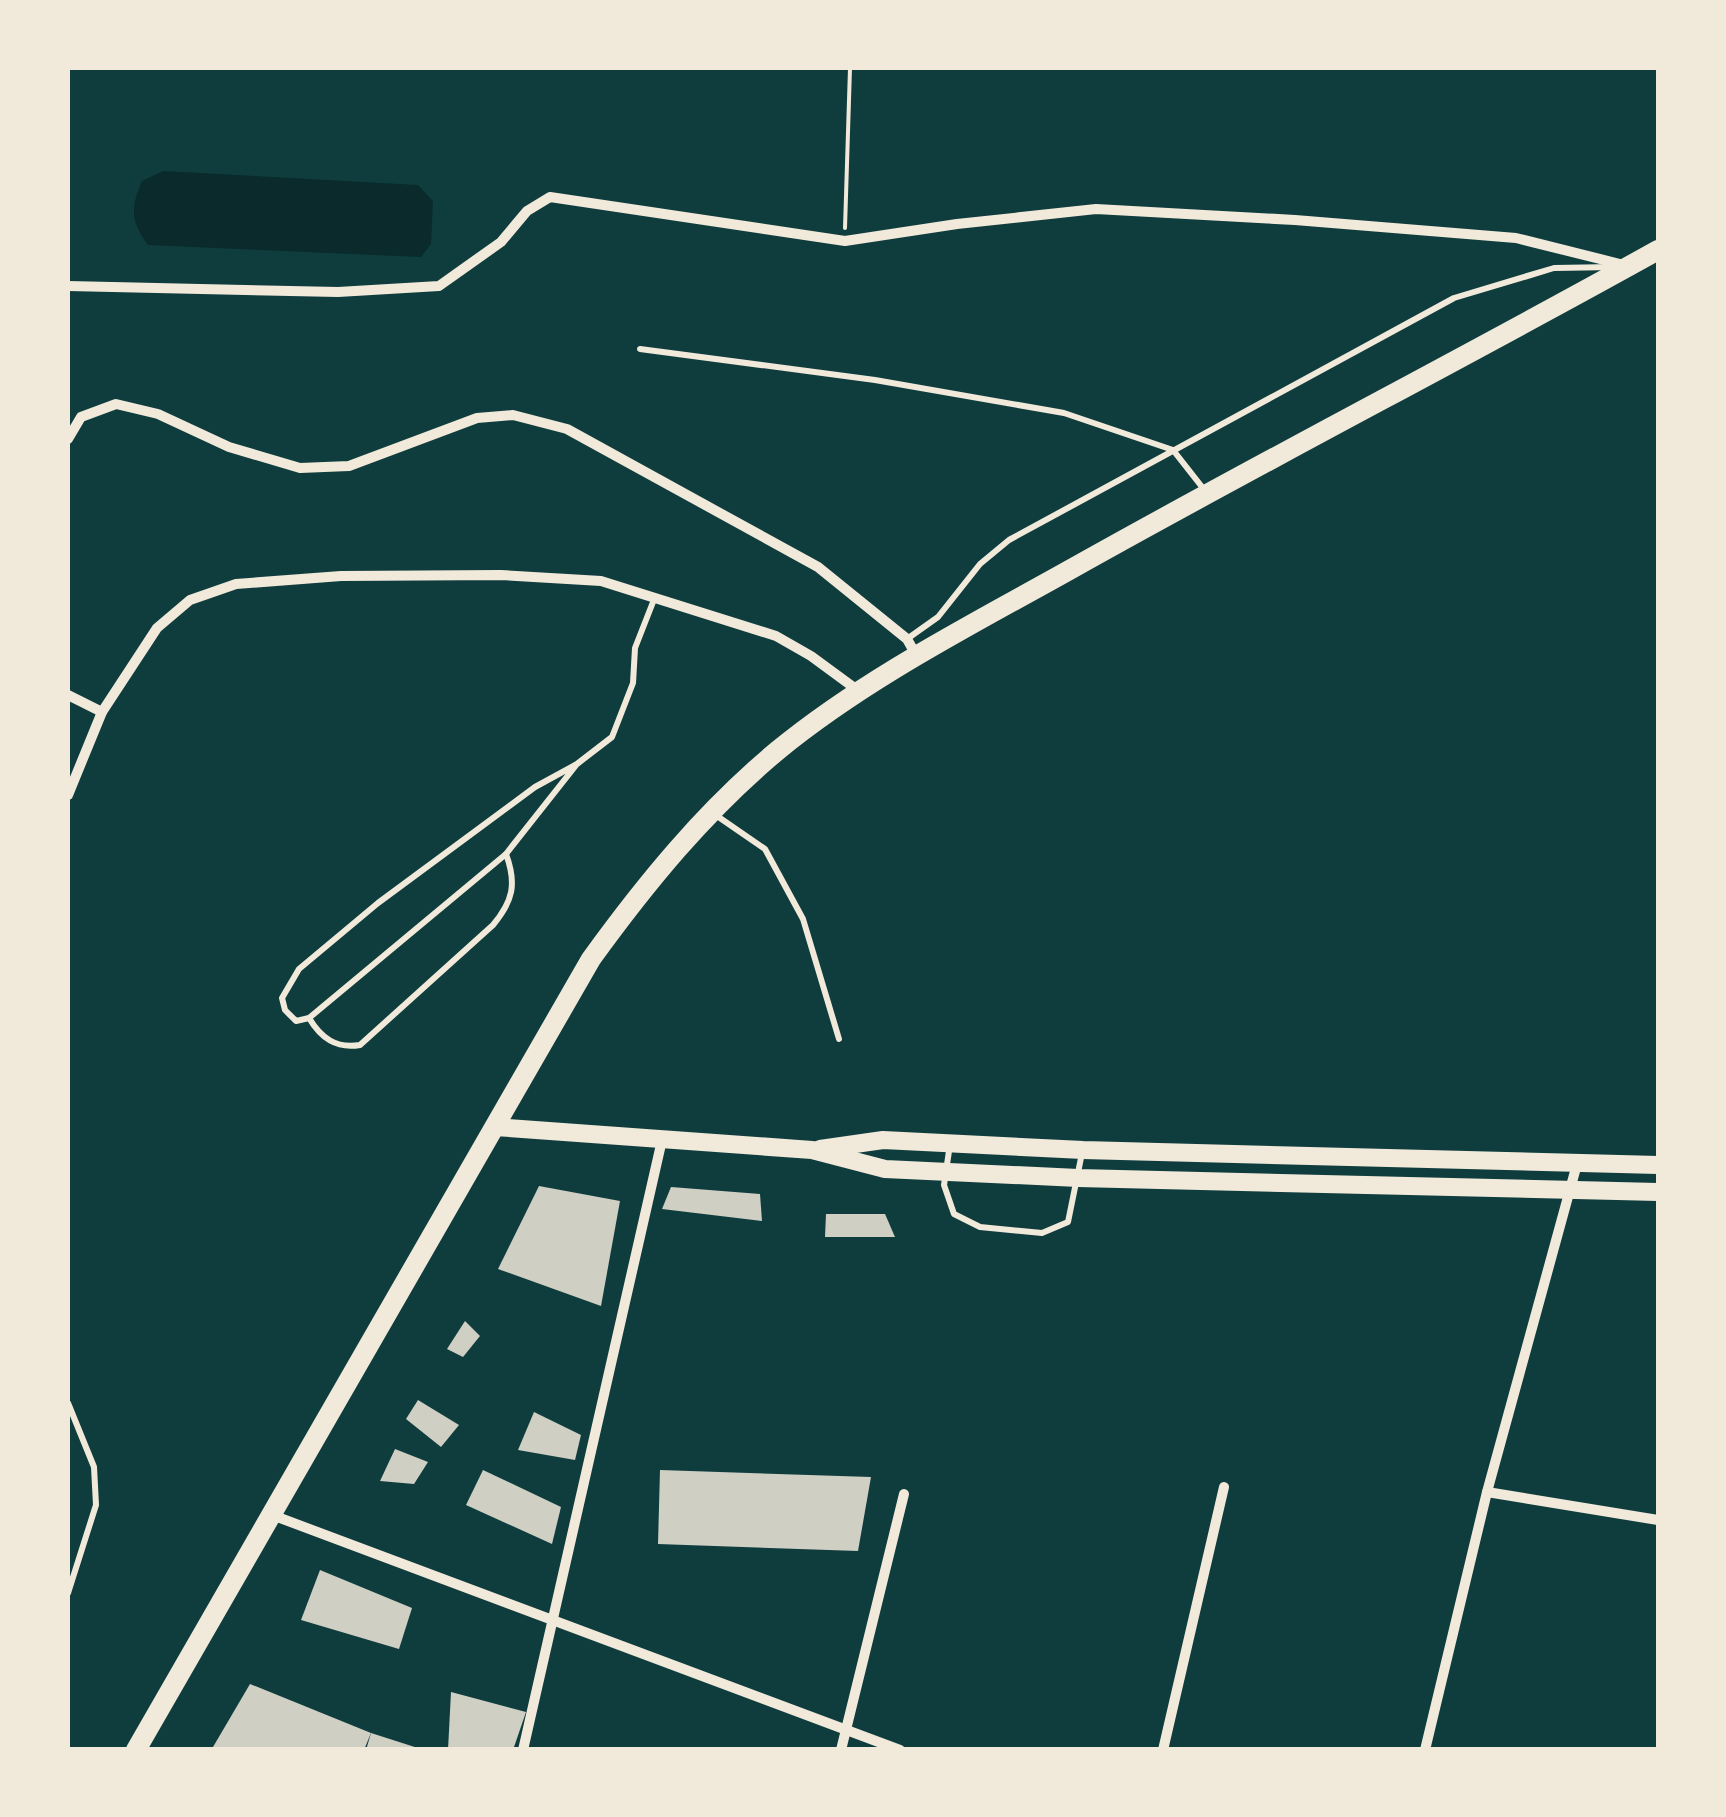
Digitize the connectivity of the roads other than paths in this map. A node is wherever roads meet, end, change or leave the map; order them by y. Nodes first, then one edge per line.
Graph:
1 (1658, 250) edge
2 (1630, 266) junction
3 (68, 286) edge
4 (640, 350) dead end
5 (68, 440) edge
6 (1173, 450) junction
7 (1207, 493) junction
8 (655, 596) junction
9 (912, 647) junction
10 (860, 693) junction
11 (68, 695) edge
12 (102, 712) junction
13 (577, 764) junction
14 (68, 795) edge
15 (712, 812) junction
16 (506, 854) junction
17 (309, 1018) junction
18 (838, 1039) dead end
19 (496, 1127) junction
20 (662, 1140) junction
21 (950, 1143) junction
22 (812, 1150) junction
23 (1083, 1150) junction
24 (1577, 1164) junction
25 (1658, 1164) edge
26 (945, 1171) junction
27 (1078, 1178) junction
28 (1570, 1192) junction
29 (1658, 1192) edge
30 (68, 1403) edge
31 (71, 1422) edge
32 (1224, 1487) dead end
33 (1487, 1492) junction
34 (904, 1494) dead end
35 (272, 1515) junction
36 (1658, 1520) edge
37 (68, 1593) edge
38 (552, 1620) junction
39 (846, 1730) junction
40 (136, 1750) edge
41 (523, 1750) edge
42 (841, 1750) edge
43 (900, 1750) edge
44 (1163, 1750) edge
45 (1425, 1750) edge

1 - 2 highway
2 - 3 street
2 - 6 lane
2 - 7 highway
4 - 6 lane
5 - 9 street
6 - 7 lane
6 - 9 lane
7 - 9 highway
8 - 10 street
8 - 12 street
8 - 13 lane
9 - 10 highway
10 - 15 highway
11 - 12 street
12 - 14 street
13 - 16 lane
13 - 17 lane
15 - 18 lane
15 - 19 highway
16 - 17 lane
16 - 17 lane
19 - 20 main road
19 - 35 highway
20 - 22 main road
20 - 38 street
21 - 22 main road
21 - 23 main road
21 - 26 lane
22 - 26 main road
23 - 24 main road
23 - 27 lane
24 - 25 main road
24 - 28 street
26 - 27 main road
26 - 27 lane
27 - 28 main road
28 - 29 main road
28 - 33 street
30 - 31 lane
31 - 37 lane
32 - 44 street
33 - 36 street
33 - 45 street
34 - 39 street
35 - 38 street
35 - 40 highway
38 - 39 street
38 - 41 street
39 - 42 street
39 - 43 street

